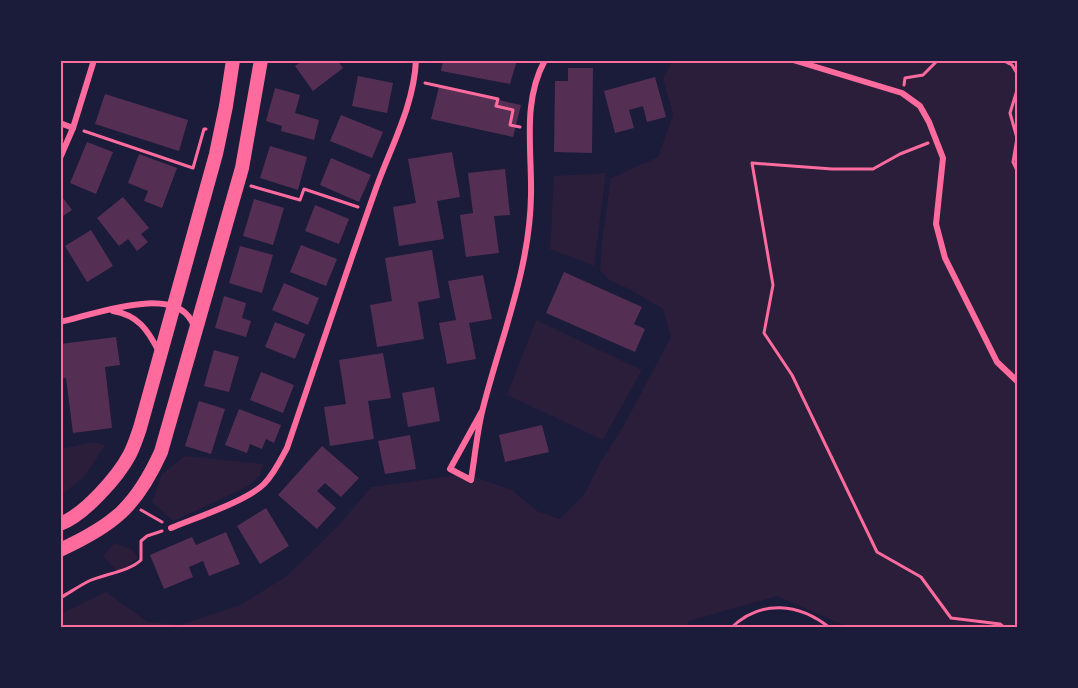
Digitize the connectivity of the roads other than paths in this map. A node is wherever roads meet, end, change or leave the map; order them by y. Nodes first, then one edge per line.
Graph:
1 (94, 60) edge
2 (233, 60) edge
3 (261, 60) edge
4 (417, 60) edge
5 (545, 60) edge
6 (793, 60) edge
7 (60, 123) edge
8 (73, 128) junction
9 (60, 158) edge
10 (174, 305) junction
11 (110, 310) junction
12 (60, 322) edge
13 (194, 337) junction
14 (160, 354) junction
15 (1018, 382) edge
16 (482, 411) junction
17 (60, 524) edge
18 (171, 528) road end
19 (60, 550) edge

1 - 8 street
2 - 10 main road
3 - 13 main road
4 - 18 street
5 - 16 street
6 - 15 street
7 - 8 street
8 - 9 street
10 - 11 street
10 - 13 street
10 - 14 main road
11 - 12 street
11 - 14 street
13 - 19 main road
14 - 17 main road
16 - 16 street

